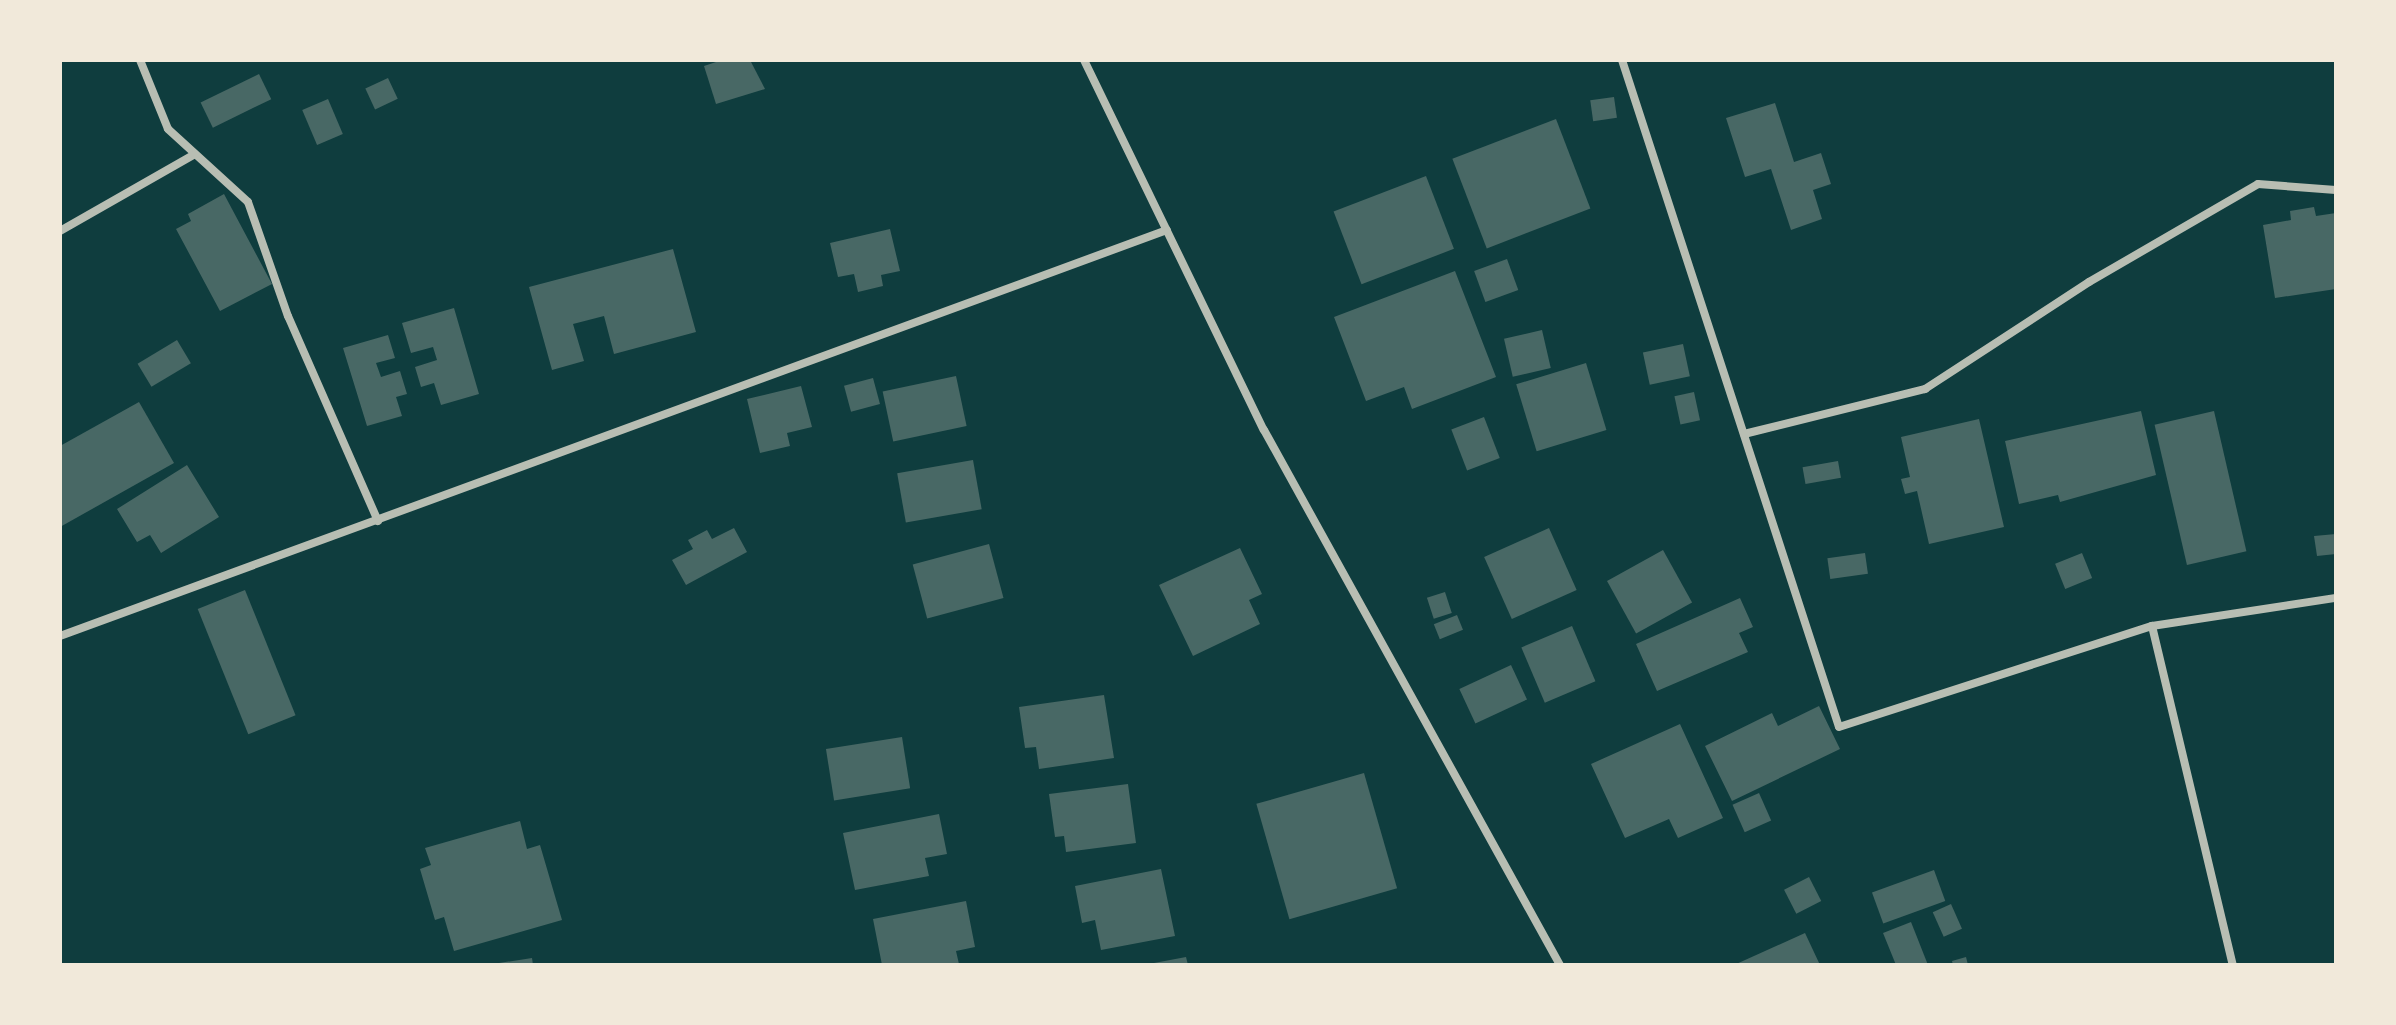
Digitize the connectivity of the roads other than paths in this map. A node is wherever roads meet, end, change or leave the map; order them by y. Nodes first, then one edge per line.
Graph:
1 (140, 60) edge
2 (1084, 60) edge
3 (1622, 60) edge
4 (195, 154) junction
5 (2336, 190) edge
6 (1167, 230) junction
7 (60, 231) edge
8 (1744, 434) junction
9 (378, 521) junction
10 (2336, 598) edge
11 (2152, 626) junction
12 (60, 636) edge
13 (1560, 965) edge
14 (2233, 965) edge

1 - 4 street
2 - 6 street
3 - 8 street
4 - 7 street
4 - 9 street
5 - 8 street
6 - 9 street
6 - 13 street
8 - 11 street
9 - 12 street
10 - 11 street
11 - 14 street

